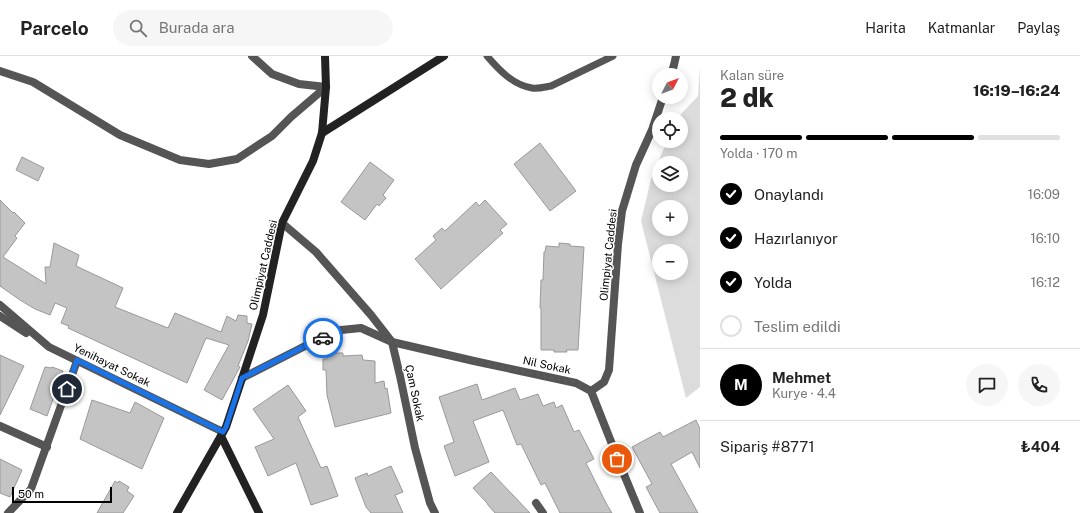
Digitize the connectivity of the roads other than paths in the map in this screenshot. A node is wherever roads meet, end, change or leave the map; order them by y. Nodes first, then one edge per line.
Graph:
1 (252, 56) edge
2 (325, 56) edge
3 (444, 56) edge
4 (487, 56) edge
5 (613, 56) edge
6 (676, 56) edge
7 (673, 68) edge
8 (0, 70) edge
9 (326, 87) junction
10 (661, 104) edge
11 (322, 133) junction
12 (282, 223) junction
13 (0, 305) edge
14 (0, 316) edge
15 (392, 342) junction
16 (49, 347) junction
17 (77, 360) junction
18 (242, 378) junction
19 (591, 391) junction
20 (0, 426) edge
21 (222, 434) junction
22 (47, 447) junction
23 (536, 503) dead end
24 (8, 513) edge
25 (177, 513) edge
26 (259, 513) edge
27 (435, 513) edge
28 (543, 513) edge
29 (640, 513) edge

1 - 9 street
2 - 9 main road, Olimpiyat Caddesi
3 - 11 main road
4 - 5 lane
6 - 7 street
8 - 9 street
9 - 11 main road, Olimpiyat Caddesi
10 - 19 street, Olimpiyat Caddesi
11 - 12 main road, Olimpiyat Caddesi
12 - 15 street, Çam Sokak
12 - 18 main road, Olimpiyat Caddesi
13 - 16 street, Yenihayat Sokak
14 - 16 street
15 - 18 street, Nil Sokak
15 - 19 street, Nil Sokak
15 - 27 street, Çam Sokak
16 - 17 street, Yenihayat Sokak
17 - 21 street, Yenihayat Sokak
17 - 22 street
18 - 21 main road, Olimpiyat Caddesi
19 - 29 street
20 - 22 street
21 - 25 main road, Olimpiyat Caddesi
21 - 26 main road
22 - 24 street
23 - 28 street

